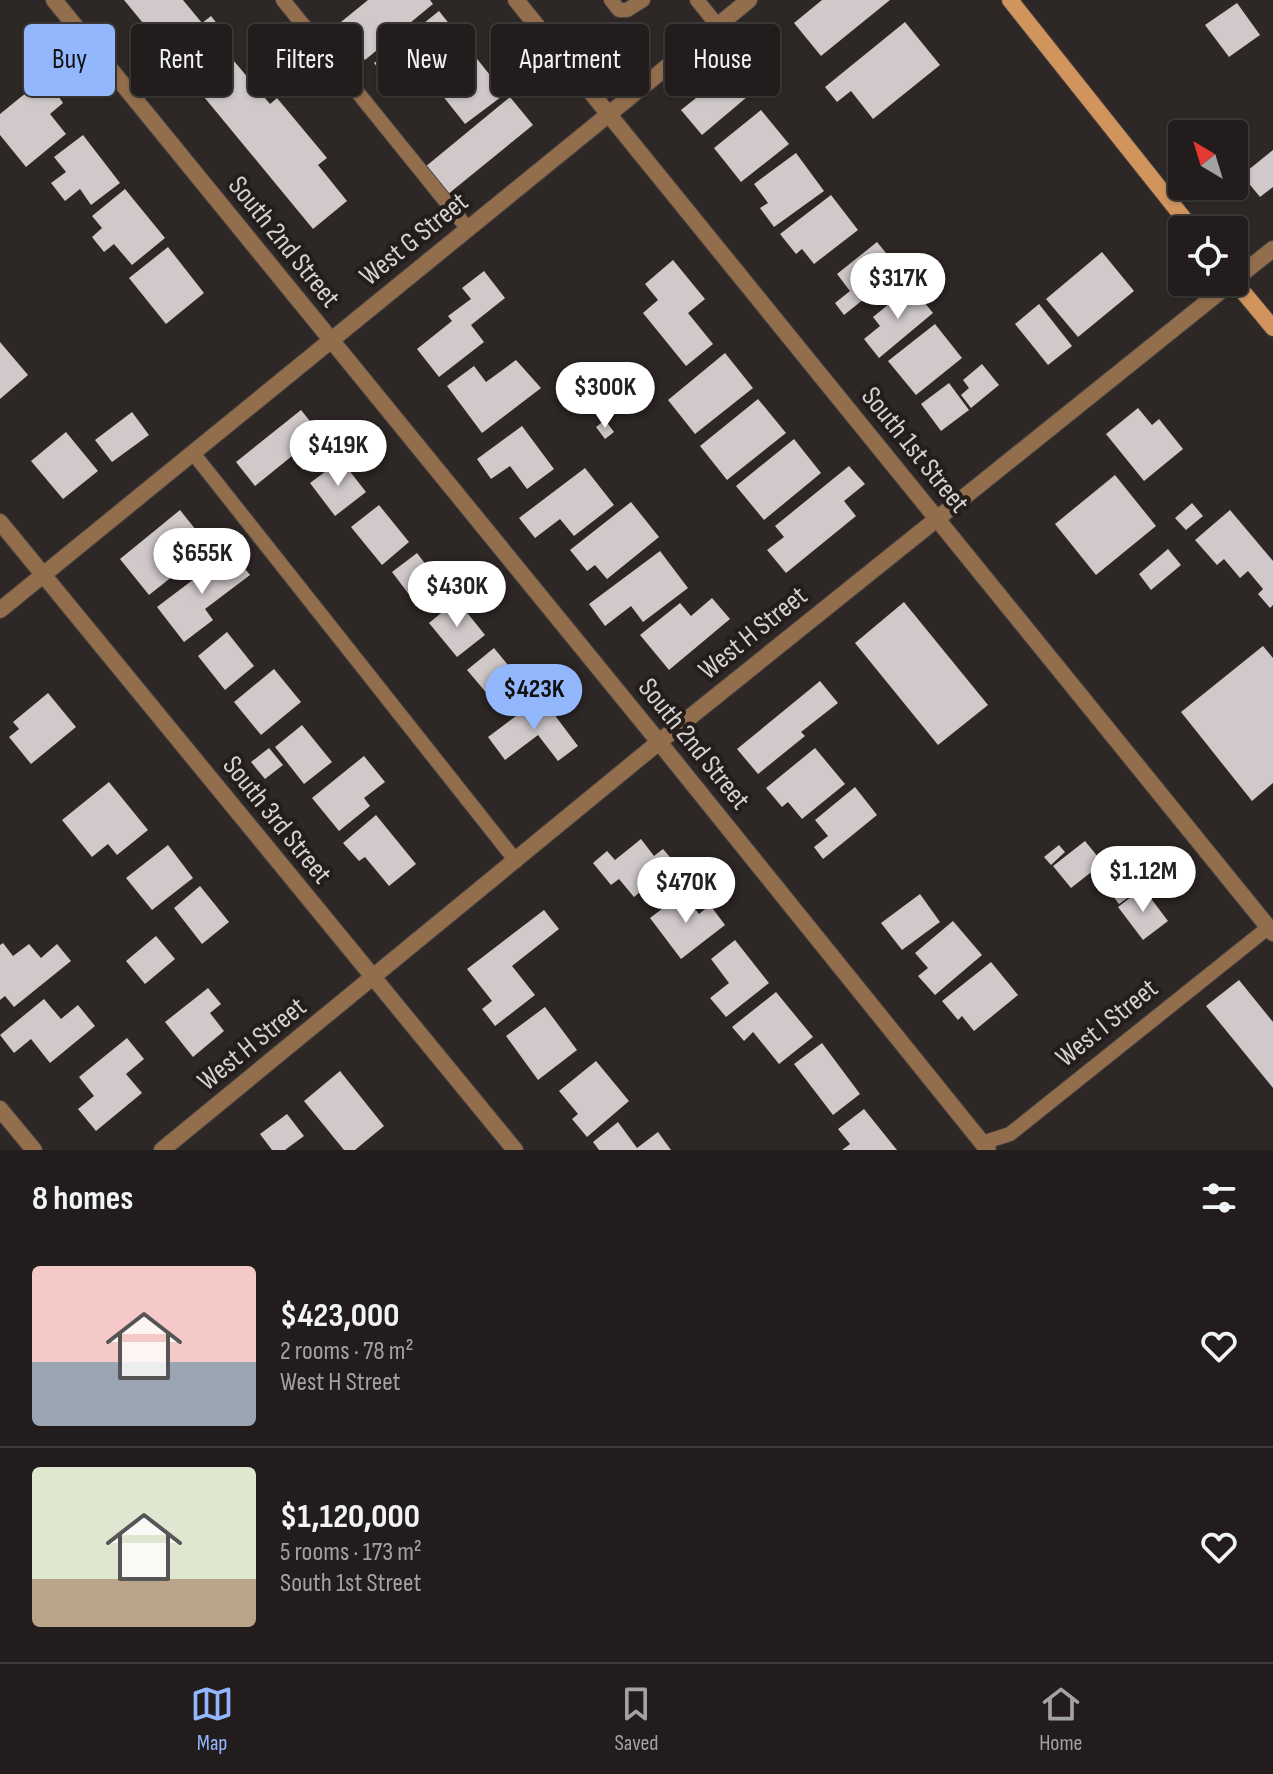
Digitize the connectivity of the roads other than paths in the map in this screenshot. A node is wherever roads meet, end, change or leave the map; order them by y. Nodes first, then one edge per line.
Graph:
1 (54, 0) edge
2 (283, 0) edge
3 (516, 0) edge
4 (611, 0) edge
5 (643, 0) edge
6 (697, 0) edge
7 (749, 0) edge
8 (1010, 0) edge
9 (716, 24) edge
10 (720, 24) edge
11 (665, 69) edge
12 (608, 115) junction
13 (1182, 216) edge
14 (468, 229) junction
15 (1273, 249) edge
16 (1248, 269) edge
17 (1214, 296) edge
18 (1246, 296) edge
19 (1273, 328) edge
20 (331, 341) junction
21 (193, 453) junction
22 (937, 518) junction
23 (0, 522) edge
24 (43, 575) junction
25 (0, 610) edge
26 (659, 742) junction
27 (516, 861) junction
28 (1271, 930) edge
29 (374, 978) junction
30 (0, 1109) edge
31 (981, 1148) edge
32 (34, 1150) edge
33 (162, 1150) edge
34 (515, 1150) edge

1 - 20 street, South 2nd Street
2 - 14 lane
3 - 12 street, South 1st Street
4 - 5 lane
6 - 9 lane
7 - 10 street, West G Street
8 - 13 main road
11 - 12 street, West G Street
12 - 14 street, West G Street
12 - 22 street, South 1st Street
14 - 20 street, West G Street
15 - 16 street, West H Street
17 - 22 street, West H Street
18 - 19 main road
20 - 21 street, West G Street
20 - 26 street, South 2nd Street
21 - 24 street, West G Street
21 - 27 lane
22 - 26 street, West H Street
22 - 28 street, South 1st Street
23 - 24 street, South 3rd Street
24 - 25 street, West G Street
24 - 29 street, South 3rd Street
26 - 27 street, West H Street
26 - 31 street, South 2nd Street
27 - 29 street, West H Street
28 - 31 lane, West I Street
29 - 33 street, West H Street
29 - 34 street, South 3rd Street
30 - 32 street

